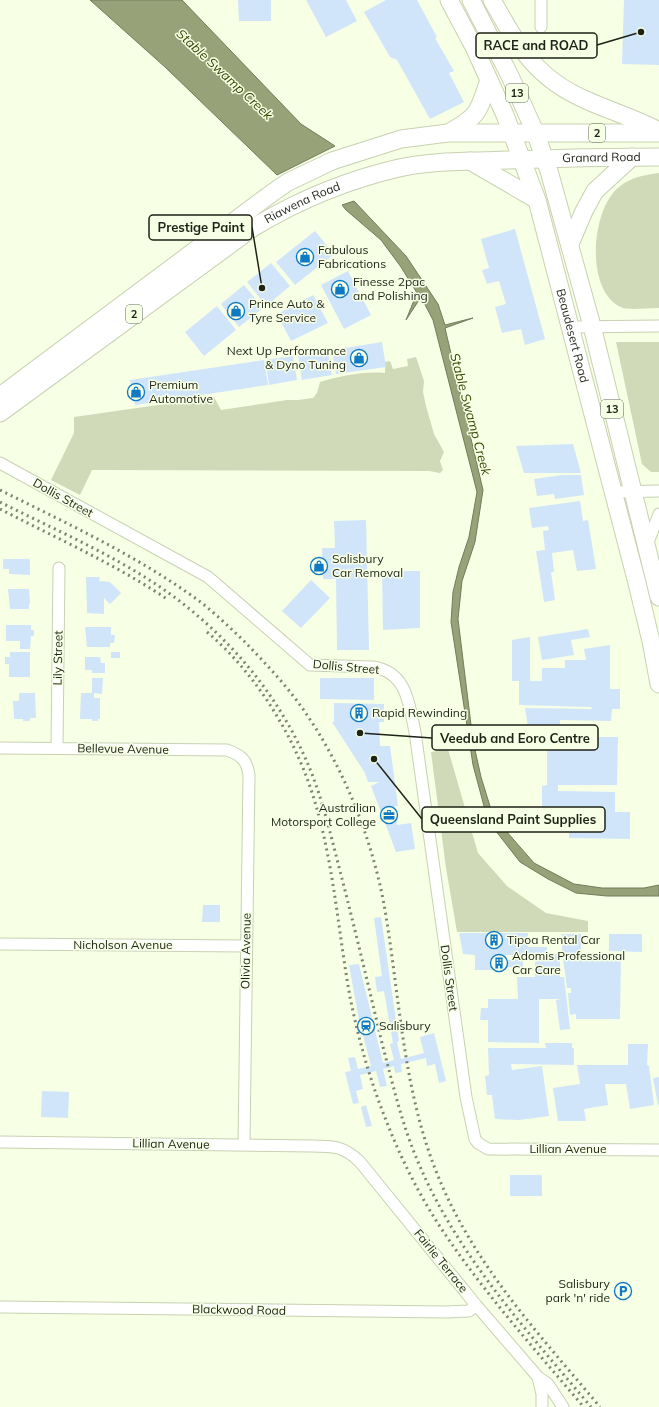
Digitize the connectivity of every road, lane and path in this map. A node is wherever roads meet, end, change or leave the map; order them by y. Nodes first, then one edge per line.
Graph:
1 (449, 0) edge
2 (471, 0) edge
3 (492, 0) edge
4 (541, 0) edge
5 (541, 27) dead end
6 (489, 80) junction
7 (535, 132) junction
8 (659, 132) edge
9 (448, 133) junction
10 (513, 133) junction
11 (632, 157) junction
12 (659, 157) edge
13 (544, 158) junction
14 (522, 159) junction
15 (470, 161) junction
16 (537, 200) junction
17 (570, 244) junction
18 (592, 326) junction
19 (659, 326) edge
20 (571, 327) junction
21 (0, 396) edge
22 (0, 413) edge
23 (0, 463) edge
24 (633, 491) junction
25 (659, 491) edge
26 (613, 492) junction
27 (659, 514) edge
28 (646, 548) junction
29 (59, 568) dead end
30 (659, 597) edge
31 (659, 684) edge
32 (0, 748) edge
33 (57, 748) junction
34 (244, 759) joint
35 (0, 944) edge
36 (246, 946) junction
37 (0, 1142) edge
38 (478, 1143) joint
39 (244, 1144) junction
40 (341, 1148) joint
41 (659, 1150) edge
42 (476, 1305) junction
43 (0, 1307) edge
44 (538, 1377) junction
45 (563, 1406) edge
46 (542, 1407) edge
47 (549, 1407) edge

1 - 6 highway, Beaudesert Road / 13
2 - 7 highway, Beaudesert Road / 13
3 - 8 highway
4 - 5 street
6 - 9 highway
6 - 10 highway, Beaudesert Road / 13
7 - 8 highway, Granard Road / 2
7 - 10 highway, Riawena Road / 2
7 - 13 highway, Beaudesert Road / 13
9 - 10 highway, Riawena Road / 2
9 - 21 highway, Riawena Road / 2
10 - 14 highway, Beaudesert Road / 13
11 - 12 highway, Granard Road / 2
11 - 13 highway, Granard Road / 2
11 - 17 highway
13 - 14 highway, Riawena Road / 2
13 - 17 highway, Beaudesert Road / 13
14 - 15 highway, Riawena Road / 2
14 - 16 highway, Beaudesert Road / 13
15 - 16 highway
15 - 22 highway, Riawena Road / 2
16 - 20 highway, Beaudesert Road / 13
17 - 18 highway, Beaudesert Road / 13
18 - 19 street
18 - 20 street
18 - 24 highway, Beaudesert Road / 13
20 - 26 highway, Beaudesert Road / 13
23 - 38 street, Dollis Street
24 - 25 street
24 - 26 street
24 - 28 highway, Beaudesert Road / 13
26 - 31 highway, Beaudesert Road / 13
27 - 28 street
28 - 30 highway, Beaudesert Road / 13
29 - 33 street, Lily Street
32 - 33 street, Bellevue Avenue
33 - 34 street, Bellevue Avenue
34 - 36 street, Olivia Avenue
35 - 36 street, Nicholson Avenue
36 - 39 street, Olivia Avenue
37 - 39 street, Lillian Avenue
38 - 41 street, Lillian Avenue
39 - 40 street, Lillian Avenue
40 - 42 street, Fairlie Terrace
42 - 43 street, Blackwood Road
42 - 44 street, Fairlie Terrace
44 - 45 street, Fairlie Terrace
44 - 46 street, Fairlie Terrace
45 - 47 street

